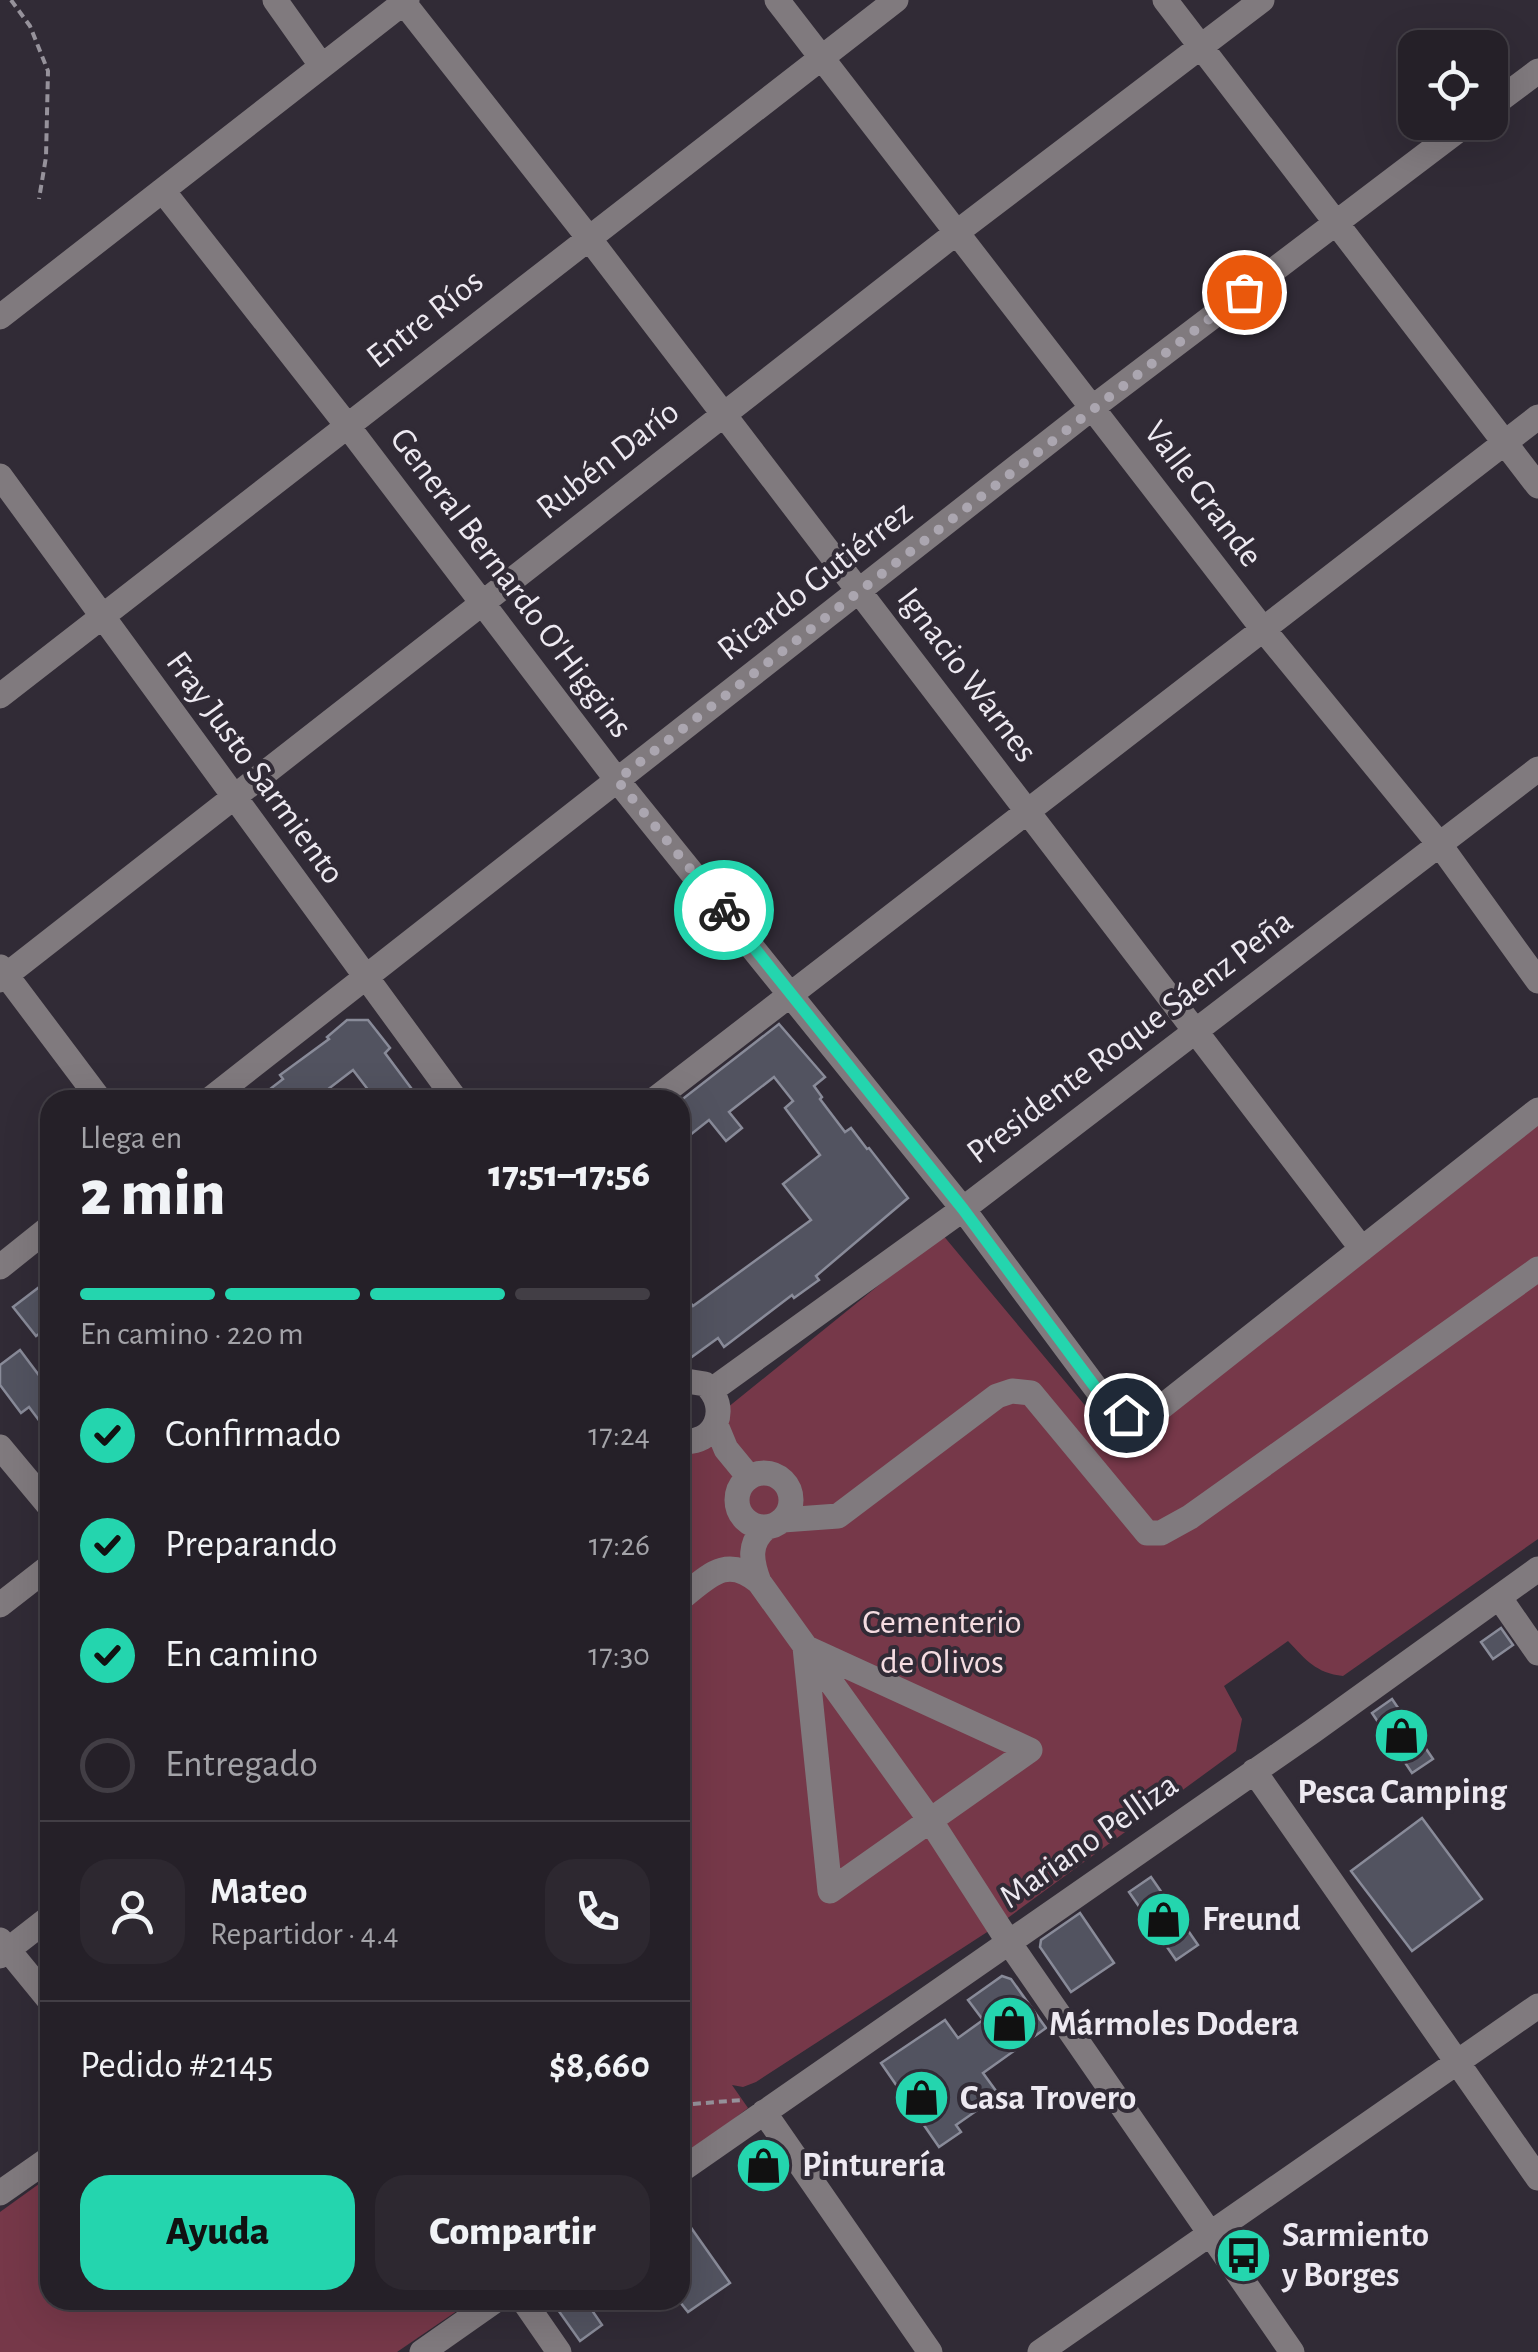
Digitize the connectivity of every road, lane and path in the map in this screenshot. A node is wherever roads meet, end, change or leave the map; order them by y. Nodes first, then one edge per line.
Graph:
1 (11, 0) edge
2 (275, 0) edge
3 (777, 0) edge
4 (896, 0) edge
5 (1165, 0) edge
6 (1262, 0) edge
7 (406, 1) edge
8 (1202, 49) junction
9 (820, 56) junction
10 (321, 65) junction
11 (1538, 70) edge
12 (1508, 93) edge
13 (1445, 140) edge
14 (163, 191) junction
15 (39, 199) dead end
16 (1335, 224) junction
17 (956, 233) junction
18 (588, 236) junction
19 (0, 317) edge
20 (1092, 408) junction
21 (724, 414) junction
22 (1538, 416) edge
23 (346, 424) junction
24 (1504, 443) junction
25 (0, 476) edge
26 (1538, 486) edge
27 (859, 590) junction
28 (482, 603) junction
29 (102, 617) junction
30 (1262, 630) junction
31 (0, 696) edge
32 (1538, 769) edge
33 (617, 780) junction
34 (232, 798) junction
35 (1028, 811) junction
36 (1440, 846) junction
37 (2, 974) edge
38 (366, 977) junction
39 (1538, 981) edge
40 (792, 993) junction
41 (1197, 1030) junction
42 (92, 1090) edge
43 (222, 1090) edge
44 (449, 1090) edge
45 (667, 1090) edge
46 (1538, 1110) edge
47 (963, 1209) junction
48 (40, 1235) edge
49 (1362, 1249) junction
50 (0, 1267) edge
51 (1538, 1269) edge
52 (690, 1380) edge
53 (712, 1390) junction
54 (698, 1435) edge
55 (0, 1446) edge
56 (749, 1476) junction
57 (40, 1495) edge
58 (775, 1524) junction
59 (1538, 1569) edge
60 (40, 1574) edge
61 (759, 1582) junction
62 (690, 1592) edge
63 (1499, 1597) junction
64 (0, 1605) edge
65 (805, 1647) junction
66 (1538, 1654) edge
67 (1254, 1770) junction
68 (930, 1820) junction
69 (40, 1924) edge
70 (1008, 1941) junction
71 (3, 1949) edge
72 (40, 1990) edge
73 (1538, 2006) edge
74 (1457, 2062) junction
75 (690, 2104) edge
76 (764, 2112) junction
77 (690, 2164) edge
78 (40, 2165) edge
79 (1538, 2178) edge
80 (0, 2193) edge
81 (1209, 2235) junction
82 (482, 2310) edge
83 (529, 2310) edge
84 (422, 2352) edge
85 (559, 2352) edge
86 (930, 2352) edge
87 (1040, 2352) edge
88 (1292, 2352) edge

1 - 15 path
2 - 10 street
3 - 9 street, Valle Grande
4 - 9 street, Entre Ríos
5 - 8 street
6 - 8 street, Rubén Darío
7 - 10 street
7 - 18 street, Ignacio Warnes
8 - 16 street
8 - 17 street, Rubén Darío
9 - 17 street, Valle Grande
9 - 18 street, Entre Ríos
10 - 14 street
11 - 12 street
13 - 16 street, Ricardo Gutiérrez
14 - 19 street
14 - 23 street, General Bernardo O'Higgins
16 - 20 street, Ricardo Gutiérrez
16 - 24 street
17 - 20 street, Valle Grande
17 - 21 street, Rubén Darío
18 - 21 street, Ignacio Warnes
18 - 23 street, Entre Ríos
20 - 27 street, Ricardo Gutiérrez
20 - 30 street, Valle Grande
21 - 27 street, Ignacio Warnes
21 - 28 street, Rubén Darío
22 - 24 street
23 - 28 street, General Bernardo O'Higgins
23 - 29 street, Entre Ríos
24 - 26 street
24 - 30 street
25 - 29 street, Fray Justo Sarmiento
27 - 33 street, Ricardo Gutiérrez
27 - 35 street, Ignacio Warnes
28 - 33 street, General Bernardo O'Higgins
28 - 34 street, Rubén Darío
29 - 31 street, Entre Ríos
29 - 34 street, Fray Justo Sarmiento
30 - 35 street
30 - 36 street, Valle Grande
32 - 36 street, Presidente Roque Sáenz Peña
33 - 38 street, Ricardo Gutiérrez
33 - 40 street, General Bernardo O'Higgins
34 - 37 street, Rubén Darío
34 - 38 street, Fray Justo Sarmiento
35 - 40 street
35 - 41 street, Ignacio Warnes
36 - 39 street, Valle Grande
36 - 41 street, Presidente Roque Sáenz Peña
37 - 42 street
38 - 43 street, Ricardo Gutiérrez
38 - 44 street, Fray Justo Sarmiento
40 - 45 street
40 - 47 street, General Bernardo O'Higgins
41 - 47 street, Presidente Roque Sáenz Peña
41 - 49 street, Ignacio Warnes
46 - 49 street
47 - 49 street, General Bernardo O'Higgins
47 - 53 street, Presidente Roque Sáenz Peña
48 - 50 street
51 - 58 street
52 - 53 street
53 - 54 street
54 - 56 street
55 - 57 street
56 - 58 street
56 - 58 street
58 - 61 street
59 - 63 street, Mariano Pelliza
60 - 64 street
61 - 62 street
61 - 65 street
63 - 66 street
63 - 67 street, Mariano Pelliza
65 - 68 street
65 - 68 street
65 - 68 street
67 - 70 street, Mariano Pelliza
67 - 74 street
68 - 70 street
69 - 71 street
70 - 76 street, Mariano Pelliza
70 - 81 street
71 - 72 street
73 - 74 street
74 - 79 street
74 - 81 street
75 - 76 path
76 - 77 street, Mariano Pelliza
76 - 86 street
78 - 80 street
81 - 87 street
81 - 88 street
82 - 84 street
83 - 85 street

